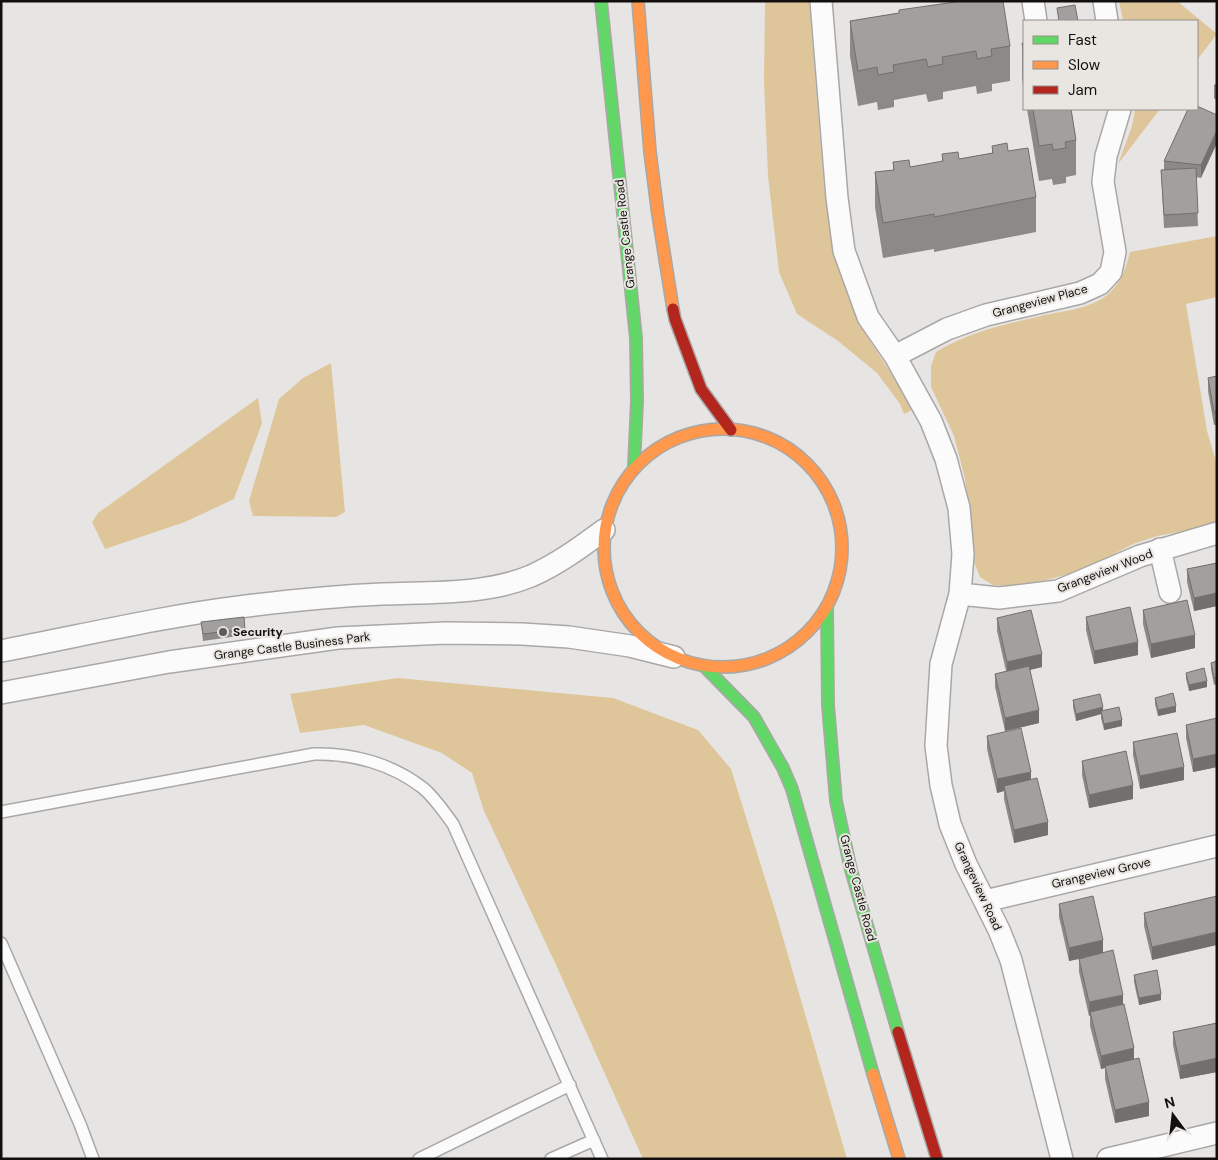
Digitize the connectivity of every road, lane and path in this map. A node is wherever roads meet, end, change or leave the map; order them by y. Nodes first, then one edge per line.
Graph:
1 (601, 1) edge
2 (638, 1) edge
3 (821, 1) edge
4 (1033, 1) edge
5 (1104, 1) edge
6 (1036, 20) edge
7 (1107, 20) edge
8 (1120, 110) edge
9 (895, 356) junction
10 (731, 430) junction
11 (634, 467) junction
12 (604, 530) junction
13 (1217, 533) edge
14 (1160, 549) junction
15 (1170, 592) dead end
16 (960, 594) junction
17 (827, 608) junction
18 (1, 651) edge
19 (674, 658) junction
20 (704, 666) junction
21 (1, 694) edge
22 (1, 812) edge
23 (1217, 846) edge
24 (985, 901) junction
25 (1, 943) edge
26 (570, 1085) junction
27 (1217, 1134) edge
28 (594, 1140) junction
29 (93, 1159) edge
30 (419, 1159) edge
31 (551, 1159) edge
32 (602, 1159) edge
33 (899, 1159) edge
34 (937, 1159) edge
35 (1062, 1159) edge
36 (1108, 1159) edge

1 - 11 main road, Grange Castle Road
2 - 10 main road
3 - 9 street
4 - 6 street
5 - 7 street
8 - 9 street, Grangeview Place
9 - 16 street, Grangeview Road
10 - 11 main road, Grange Castle Road
10 - 17 main road, Grange Castle Road
11 - 12 main road, Grange Castle Road
12 - 18 street
12 - 19 main road, Grange Castle Road
13 - 14 street, Grangeview Wood
14 - 15 street, Grangeview Wood
14 - 16 street, Grangeview Wood
16 - 24 street, Grangeview Road
17 - 20 main road, Grange Castle Road
17 - 34 main road, Grange Castle Road
19 - 20 main road, Grange Castle Road
19 - 21 street, Grange Castle Business Park
20 - 33 main road
22 - 26 lane
23 - 24 street, Grangeview Grove
24 - 35 street, Grangeview Road
25 - 29 lane
26 - 28 lane
26 - 30 lane
27 - 36 street
28 - 31 lane
28 - 32 lane

